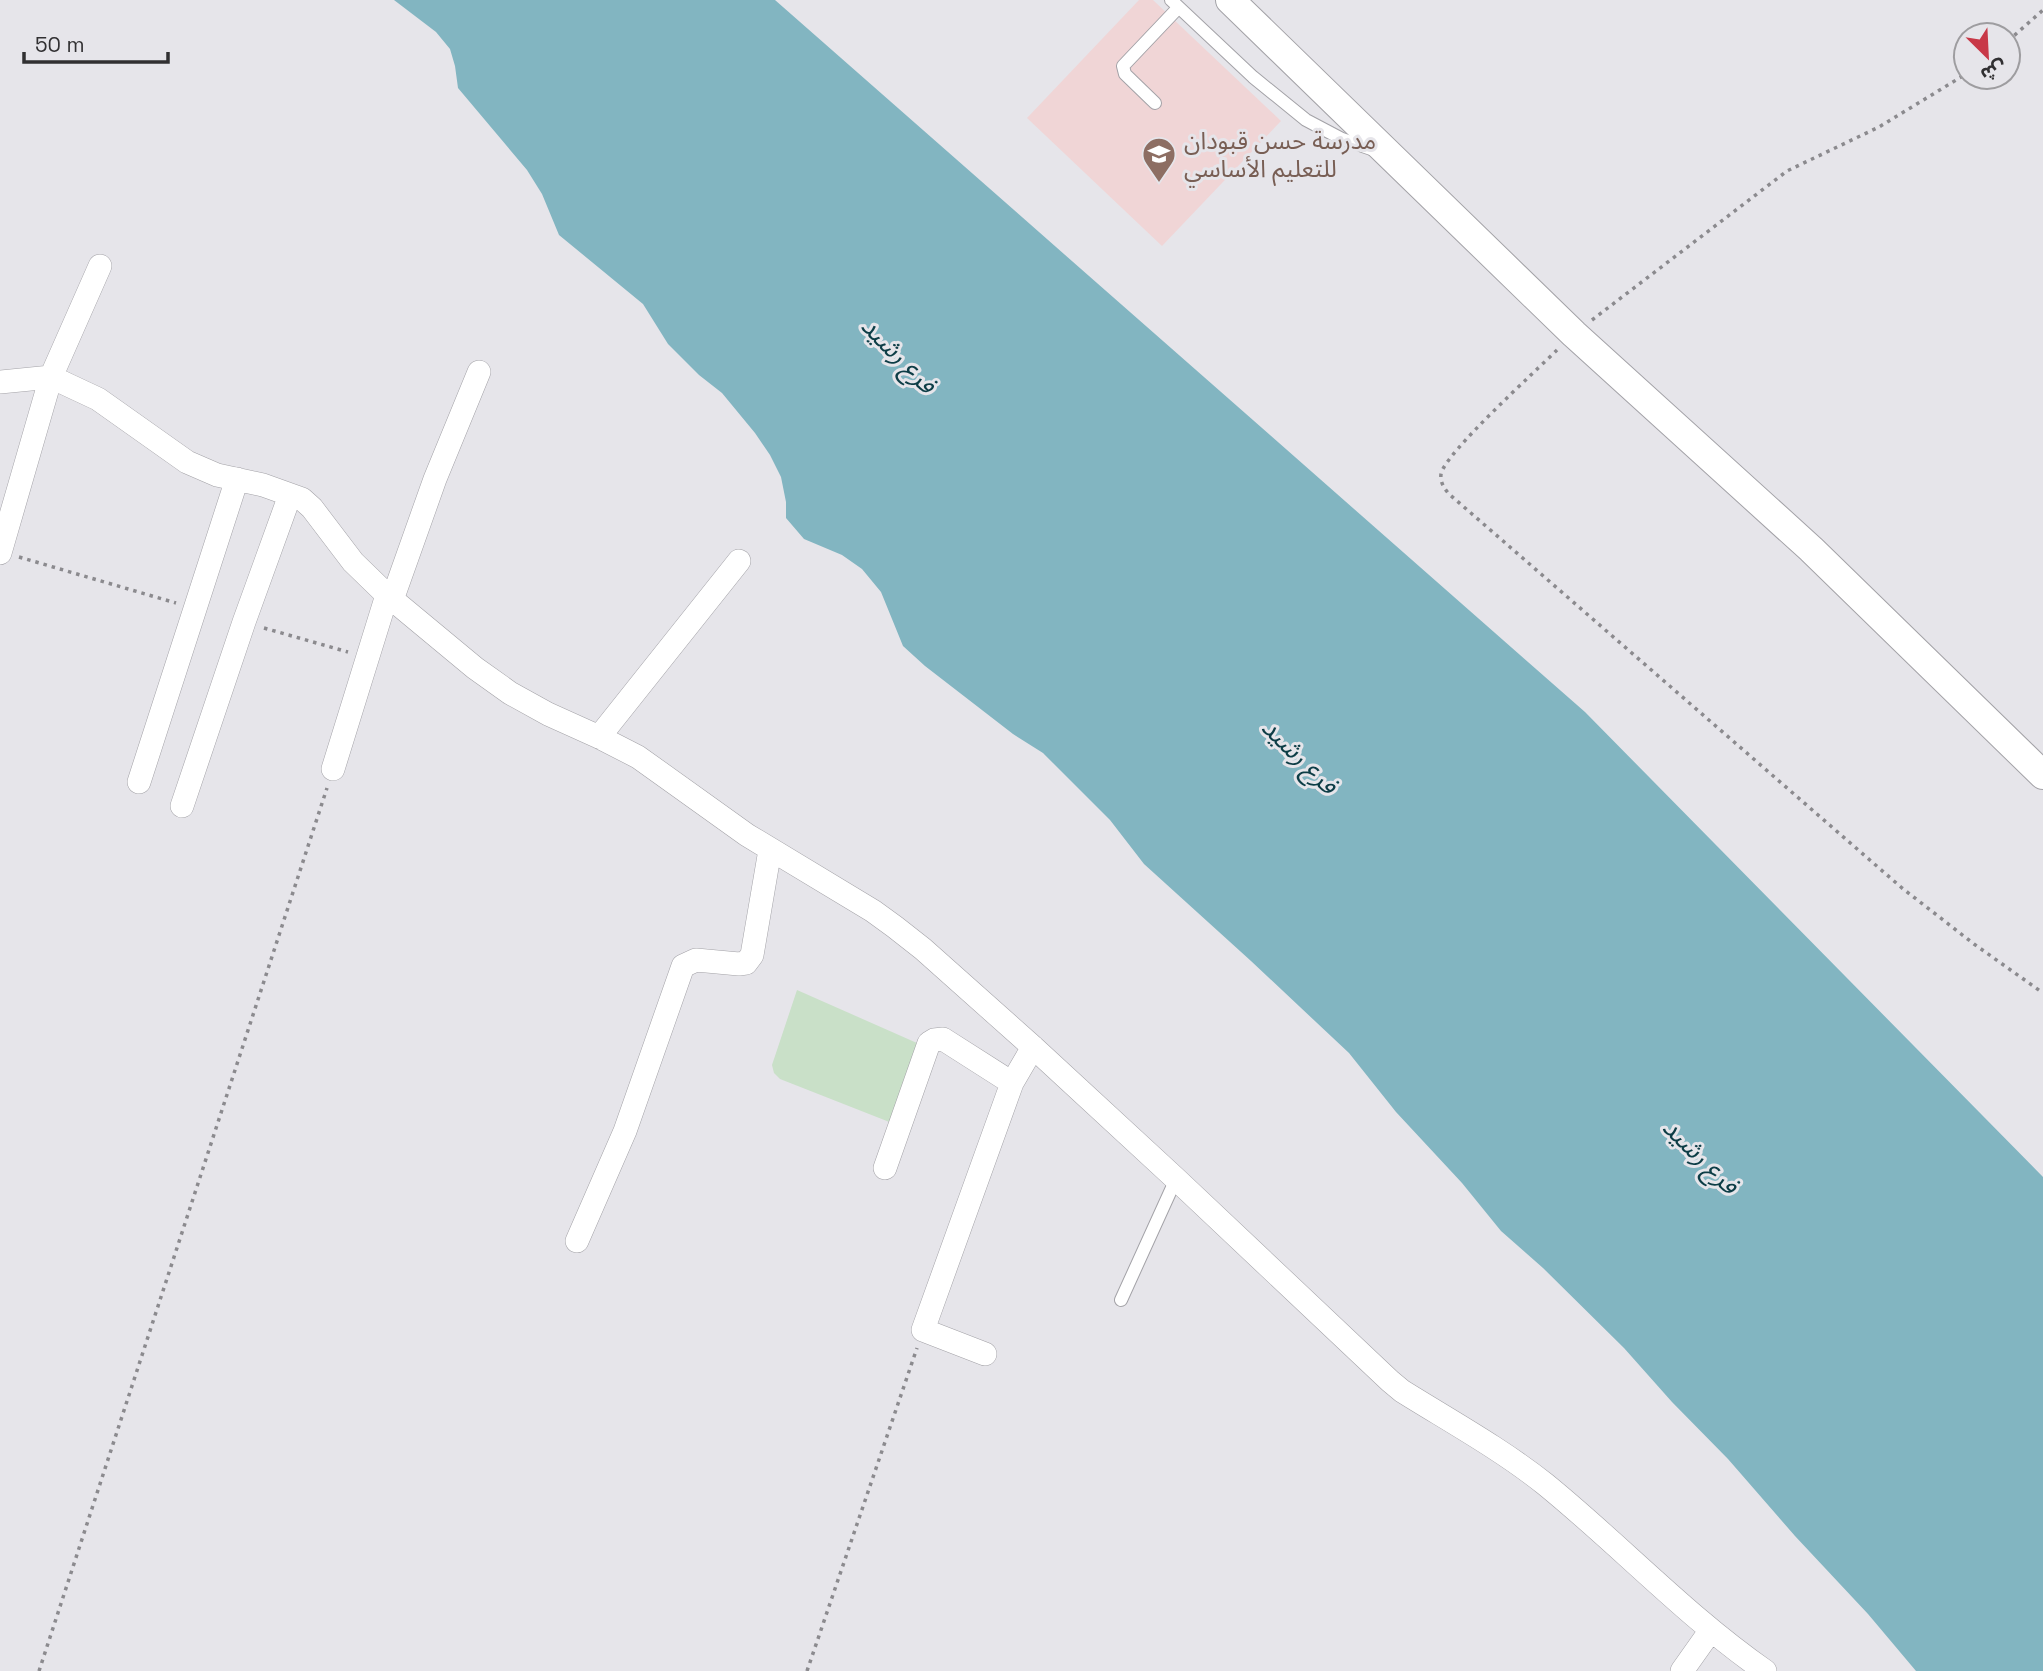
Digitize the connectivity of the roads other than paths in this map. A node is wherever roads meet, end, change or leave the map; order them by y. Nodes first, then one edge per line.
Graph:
1 (1230, 0) edge
2 (1174, 4) edge
3 (1155, 103) dead end
4 (1389, 155) junction
5 (100, 266) dead end
6 (479, 372) dead end
7 (51, 377) junction
8 (0, 382) edge
9 (237, 479) junction
10 (290, 495) junction
11 (0, 553) edge
12 (739, 561) dead end
13 (389, 597) junction
14 (599, 737) junction
15 (333, 769) road end
16 (2043, 775) edge
17 (139, 782) dead end
18 (182, 806) dead end
19 (770, 850) junction
20 (1033, 1048) junction
21 (1012, 1083) junction
22 (885, 1168) dead end
23 (1176, 1179) junction
24 (578, 1241) dead end
25 (1121, 1300) dead end
26 (985, 1354) dead end
27 (1711, 1630) junction
28 (1682, 1671) edge
29 (1765, 1671) edge

1 - 4 street
2 - 3 lane
2 - 4 lane
4 - 16 street
5 - 7 street
6 - 13 street
7 - 8 street
7 - 9 street
7 - 11 street
9 - 10 street
9 - 17 street
10 - 13 street
10 - 18 street
12 - 14 street
13 - 14 street
13 - 15 street
14 - 19 street
19 - 20 street
19 - 24 street
20 - 21 street
20 - 23 street
21 - 22 street
21 - 26 street
23 - 25 lane
23 - 27 street
27 - 28 street
27 - 29 street

